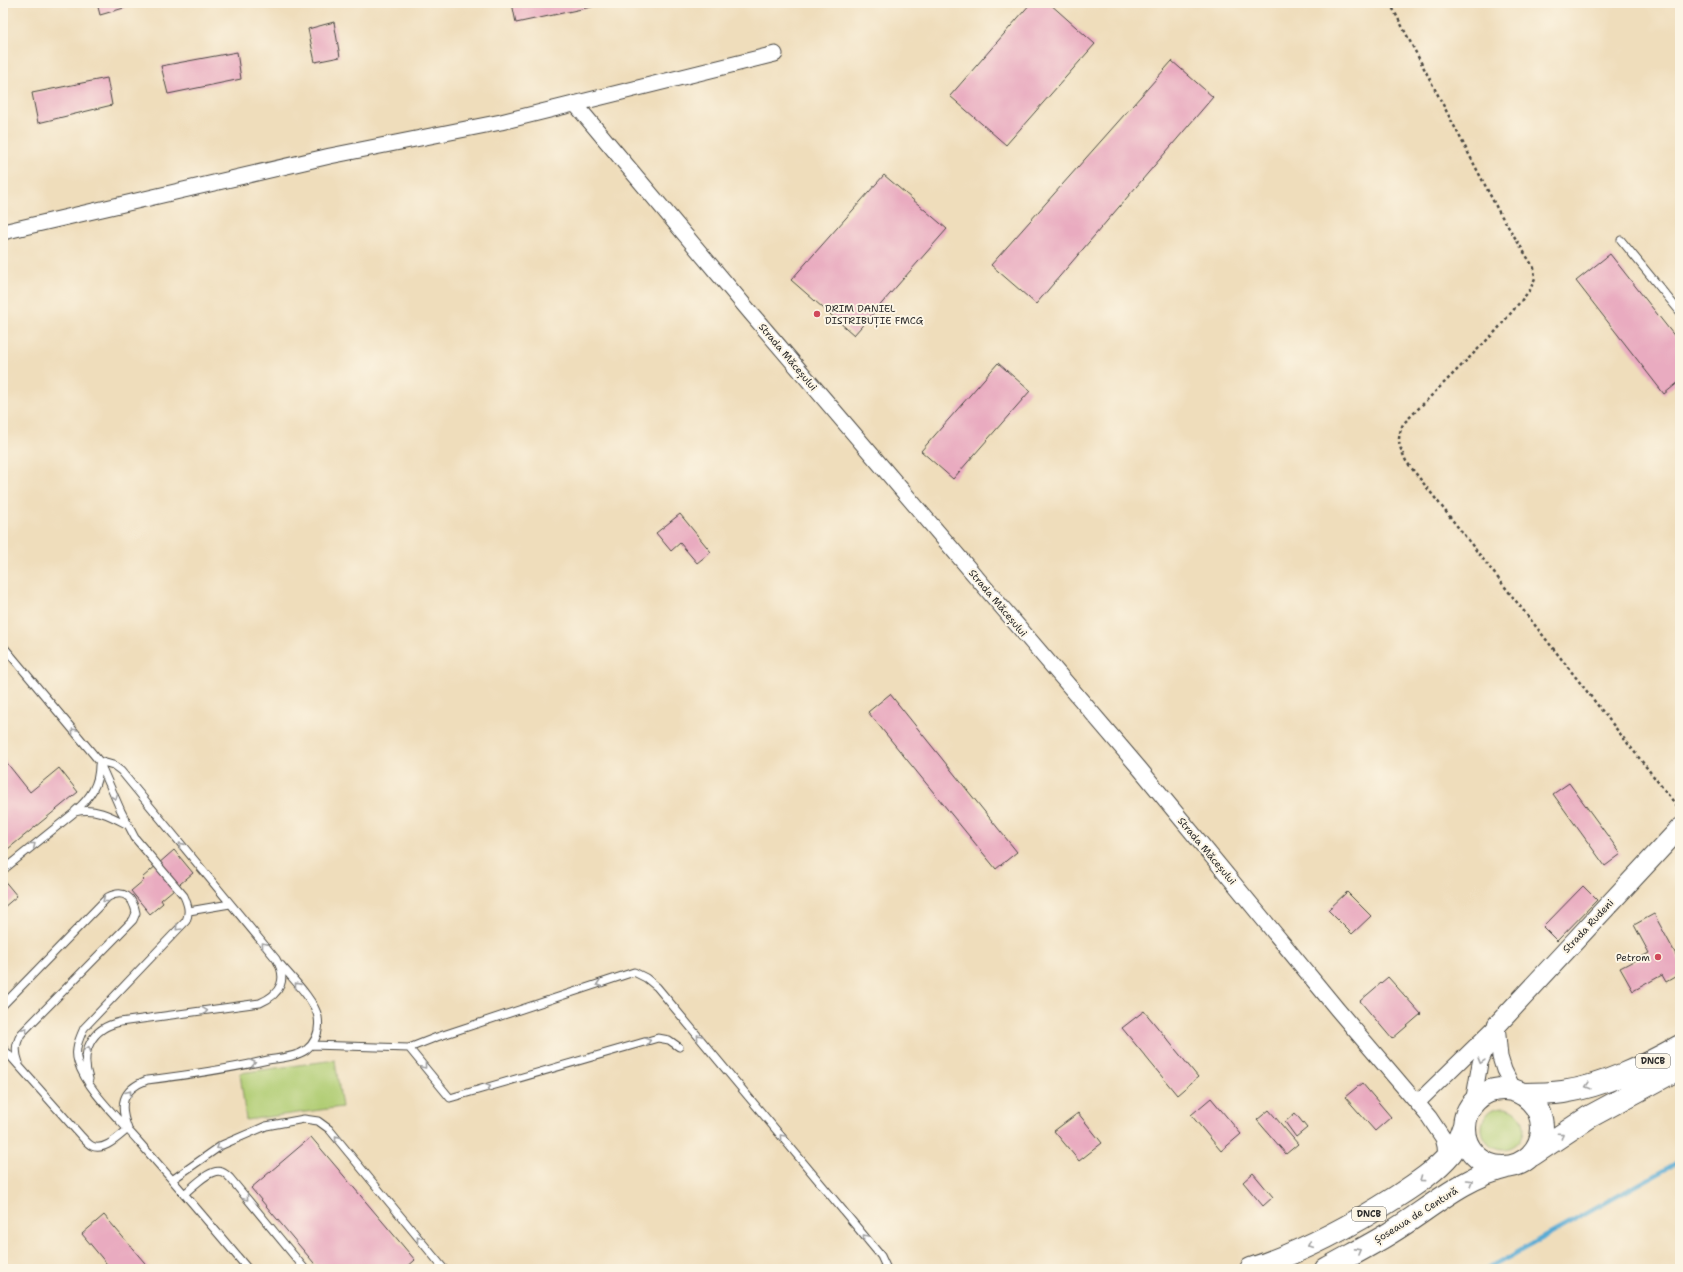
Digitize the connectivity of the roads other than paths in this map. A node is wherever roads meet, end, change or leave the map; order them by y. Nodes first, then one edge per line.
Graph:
1 (775, 54) dead end
2 (576, 104) junction
3 (3, 232) edge
4 (1621, 240) dead end
5 (1680, 312) edge
6 (3, 646) edge
7 (99, 761) junction
8 (75, 812) junction
9 (128, 825) junction
10 (1680, 828) edge
11 (3, 870) edge
12 (230, 904) junction
13 (189, 911) junction
14 (276, 959) junction
15 (3, 1005) edge
16 (1497, 1025) junction
17 (312, 1045) junction
18 (1680, 1046) edge
19 (680, 1047) dead end
20 (3, 1048) edge
21 (409, 1048) junction
22 (19, 1066) junction
23 (1680, 1068) edge
24 (92, 1087) junction
25 (1518, 1092) junction
26 (1417, 1103) junction
27 (1473, 1103) junction
28 (1463, 1128) junction
29 (128, 1129) junction
30 (1529, 1157) junction
31 (1446, 1158) junction
32 (1508, 1166) junction
33 (172, 1180) junction
34 (184, 1194) junction
35 (248, 1269) edge
36 (305, 1269) edge
37 (444, 1269) edge
38 (887, 1269) edge
39 (1251, 1269) edge
40 (1326, 1269) edge

1 - 2 street
2 - 3 street
2 - 26 street, Strada Măceșului
4 - 5 lane
7 -> 6 lane
7 - 8 lane
7 -> 9 lane
12 -> 7 lane
8 - 9 lane
11 -> 8 lane
9 - 13 lane
10 - 16 street, Strada Rudeni
12 - 13 lane
14 -> 12 lane
13 -> 24 lane
17 -> 14 lane
24 -> 14 lane
22 -> 15 lane
16 - 25 street
16 - 26 street
16 -> 27 street
17 - 21 lane
29 -> 17 lane
18 -> 25 main road, DNCB
21 -> 19 lane
20 - 22 lane
38 -> 21 lane
22 - 29 lane
30 -> 23 main road, Șoseaua de Centură / DNCB
24 - 29 lane
25 - 27 main road, DNCB
25 - 30 main road
26 - 31 street, Strada Măceșului
27 - 28 main road, DNCB
28 - 31 main road, DNCB
28 - 32 main road
29 - 33 lane
30 - 32 main road, Șoseaua de Centură / DNCB
31 -> 39 main road, DNCB
40 -> 32 main road, Șoseaua de Centură / DNCB
33 - 34 lane
37 -> 33 lane
34 - 35 lane
34 -> 36 lane

